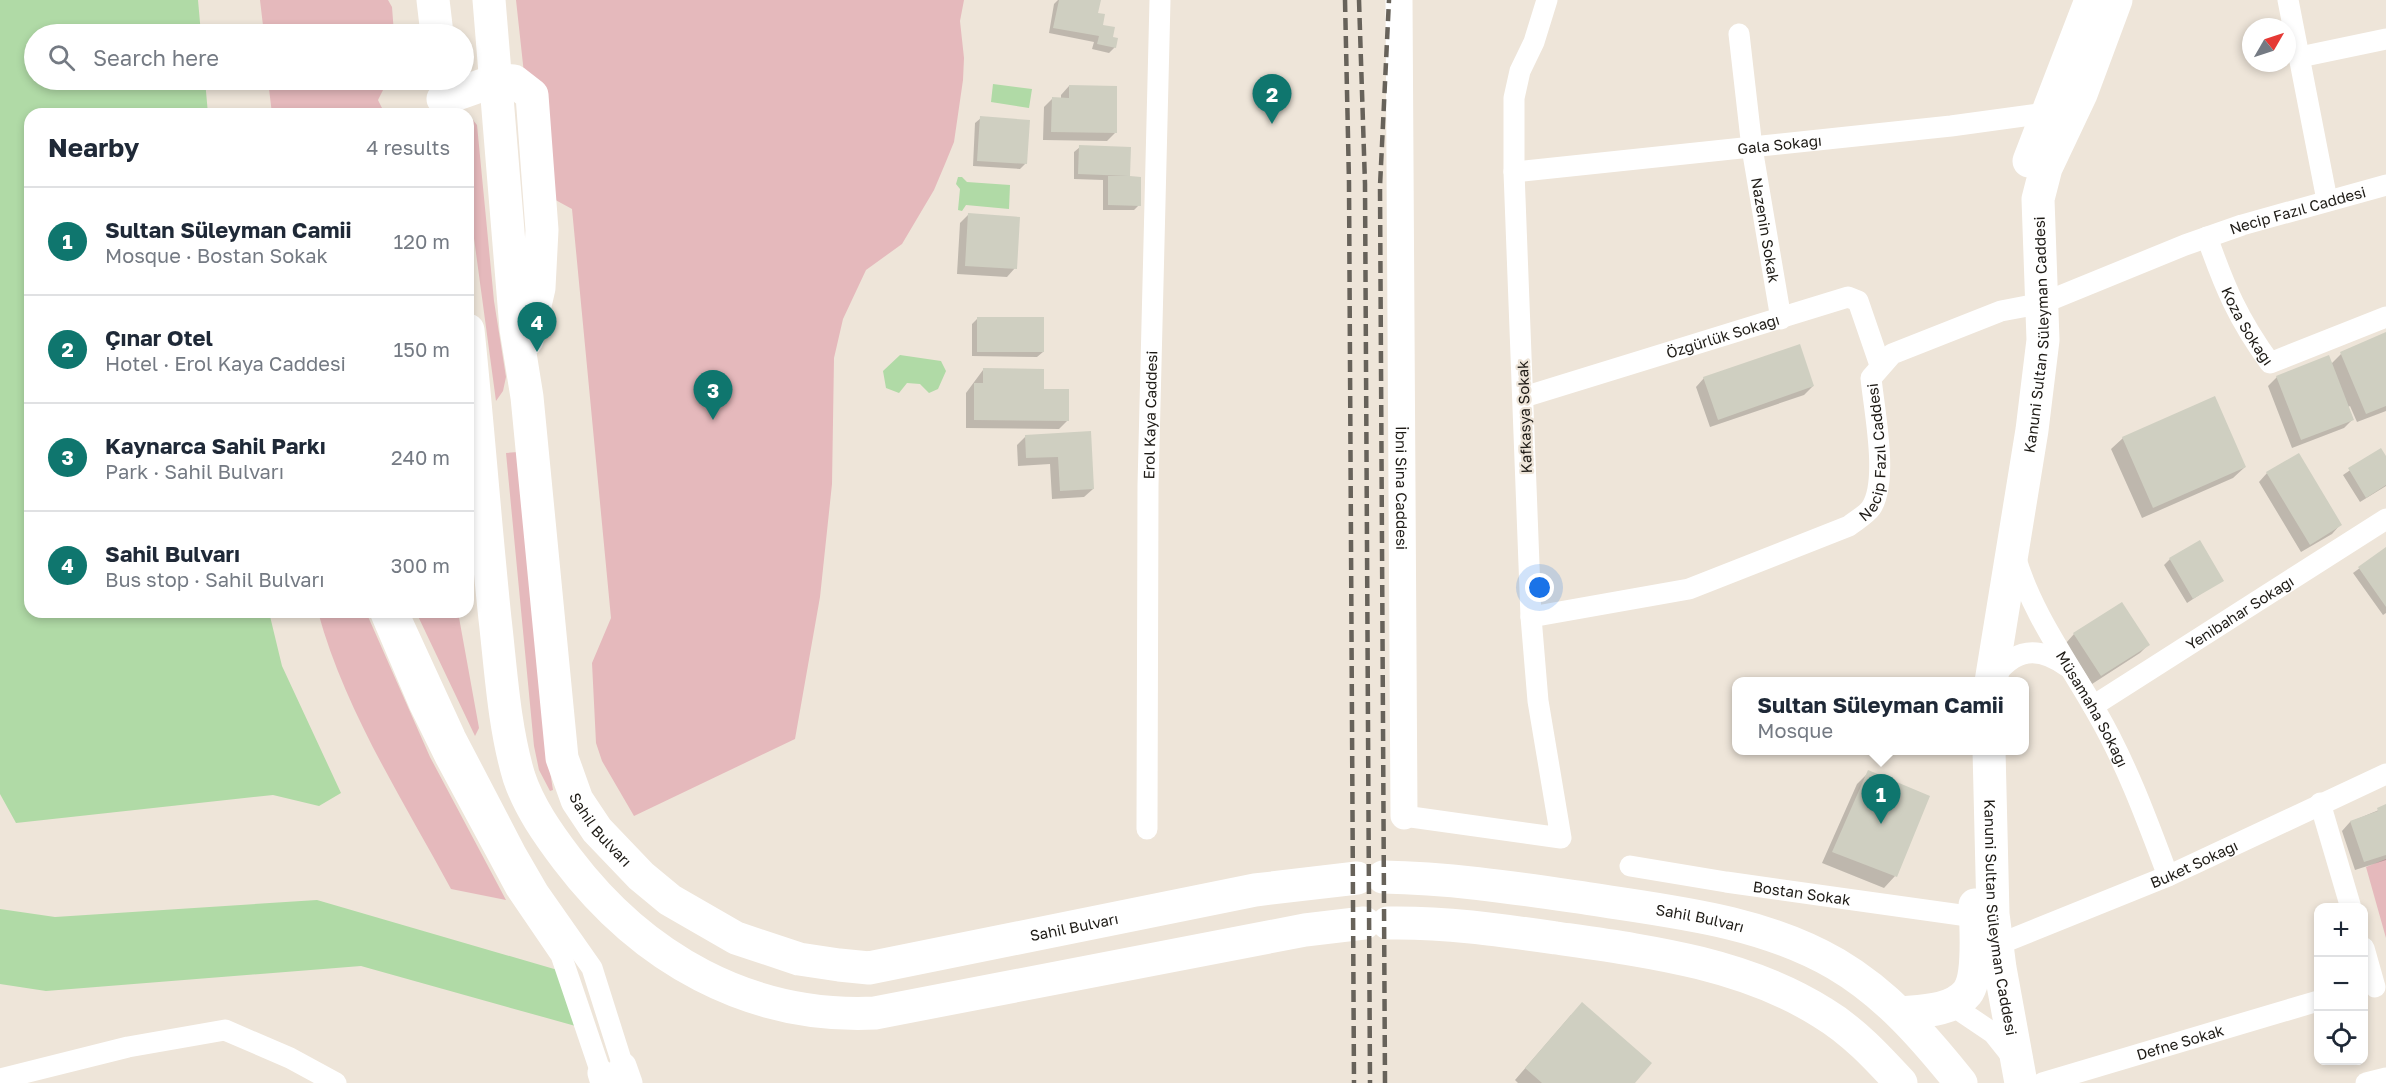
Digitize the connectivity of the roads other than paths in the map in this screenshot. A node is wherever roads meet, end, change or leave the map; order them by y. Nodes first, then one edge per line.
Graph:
1 (433, 0) edge
2 (489, 0) edge
3 (1160, 0) edge
4 (1399, 0) edge
5 (1546, 0) edge
6 (2091, 0) edge
7 (2116, 0) edge
8 (2288, 0) edge
9 (436, 24) edge
10 (1739, 34) dead end
11 (2386, 39) edge
12 (2300, 57) junction
13 (497, 80) junction
14 (474, 87) edge
15 (465, 90) edge
16 (443, 97) edge
17 (2046, 113) junction
18 (1752, 148) junction
19 (1514, 172) junction
20 (2386, 185) edge
21 (2327, 200) junction
22 (2207, 237) junction
23 (2034, 306) junction
24 (2386, 317) edge
25 (1781, 319) junction
26 (1880, 365) junction
27 (1524, 397) junction
28 (528, 407) junction
29 (474, 433) edge
30 (474, 441) edge
31 (474, 514) edge
32 (2386, 519) edge
33 (487, 541) junction
34 (2013, 546) junction
35 (1531, 617) junction
36 (382, 618) edge
37 (401, 618) edge
38 (2071, 670) junction
39 (1972, 677) edge
40 (1992, 677) edge
41 (1994, 677) edge
42 (2093, 706) junction
43 (1968, 755) edge
44 (1989, 755) edge
45 (2386, 774) edge
46 (2320, 803) junction
47 (1404, 816) joint
48 (1147, 829) dead end
49 (1561, 838) joint
50 (1630, 866) dead end
51 (2168, 876) junction
52 (2350, 903) edge
53 (1975, 917) junction
54 (1997, 945) junction
55 (2367, 957) edge
56 (2375, 987) edge
57 (2314, 1002) edge
58 (1950, 1004) junction
59 (1901, 1013) junction
60 (614, 1076) edge
61 (2028, 1077) edge
62 (2386, 1078) edge
63 (0, 1079) edge
64 (336, 1083) edge
65 (1900, 1083) edge
66 (1960, 1083) edge
67 (2366, 1083) edge

1 - 9 main road
2 - 13 main road
3 - 48 street, Erol Kaya Caddesi
4 - 47 street, İbni Sina Caddesi
5 - 19 street, Kafkasya Sokak
6 - 17 main road, Kanuni Sultan Süleyman Caddesi
7 - 23 main road, Kanuni Sultan Süleyman Caddesi
8 - 12 street
10 - 18 street, Nazenin Sokak
11 - 12 street
12 - 21 street
13 - 14 main road
13 - 28 main road, Sahil Bulvarı
15 - 16 main road
17 - 18 street, Gala Sokağı
17 - 23 main road, Kanuni Sultan Süleyman Caddesi
18 - 19 street, Gala Sokağı
18 - 25 street, Nazenin Sokak
19 - 27 street, Kafkasya Sokak
20 - 21 street, Necip Fazıl Caddesi
21 - 22 street, Necip Fazıl Caddesi
22 - 23 street, Necip Fazıl Caddesi
22 - 24 street, Koza Sokağı
23 - 26 street, Necip Fazıl Caddesi
23 - 34 main road, Kanuni Sultan Süleyman Caddesi
23 - 39 main road, Kanuni Sultan Süleyman Caddesi
25 - 26 street, Özgürlük Sokağı
25 - 27 street, Özgürlük Sokağı
26 - 35 street, Necip Fazıl Caddesi
27 - 35 street, Kafkasya Sokak
28 - 29 main road
28 - 59 main road, Sahil Bulvarı
30 - 33 main road
31 - 33 main road
32 - 42 street, Yenibahar Sokağı
33 - 65 main road
34 - 38 street, Müsamaha Sokağı
34 - 40 main road, Kanuni Sultan Süleyman Caddesi
35 - 49 street, Kafkasya Sokak
36 - 60 street
37 - 60 street
38 - 41 street
38 - 42 street, Müsamaha Sokağı
42 - 51 street, Müsamaha Sokağı
43 - 53 main road, Kanuni Sultan Süleyman Caddesi
44 - 54 main road, Kanuni Sultan Süleyman Caddesi
45 - 46 street, Buket Sokağı
46 - 51 street, Buket Sokağı
46 - 52 street
47 - 49 street, İbni Sina Caddesi
50 - 53 street, Bostan Sokak
51 - 54 street, Buket Sokağı
53 - 58 main road, Kanuni Sultan Süleyman Caddesi
54 - 61 main road, Kanuni Sultan Süleyman Caddesi
55 - 56 street
57 - 61 street, Defne Sokak
58 - 59 main road
58 - 61 street
59 - 66 main road, Sahil Bulvarı
62 - 67 street
63 - 64 street

